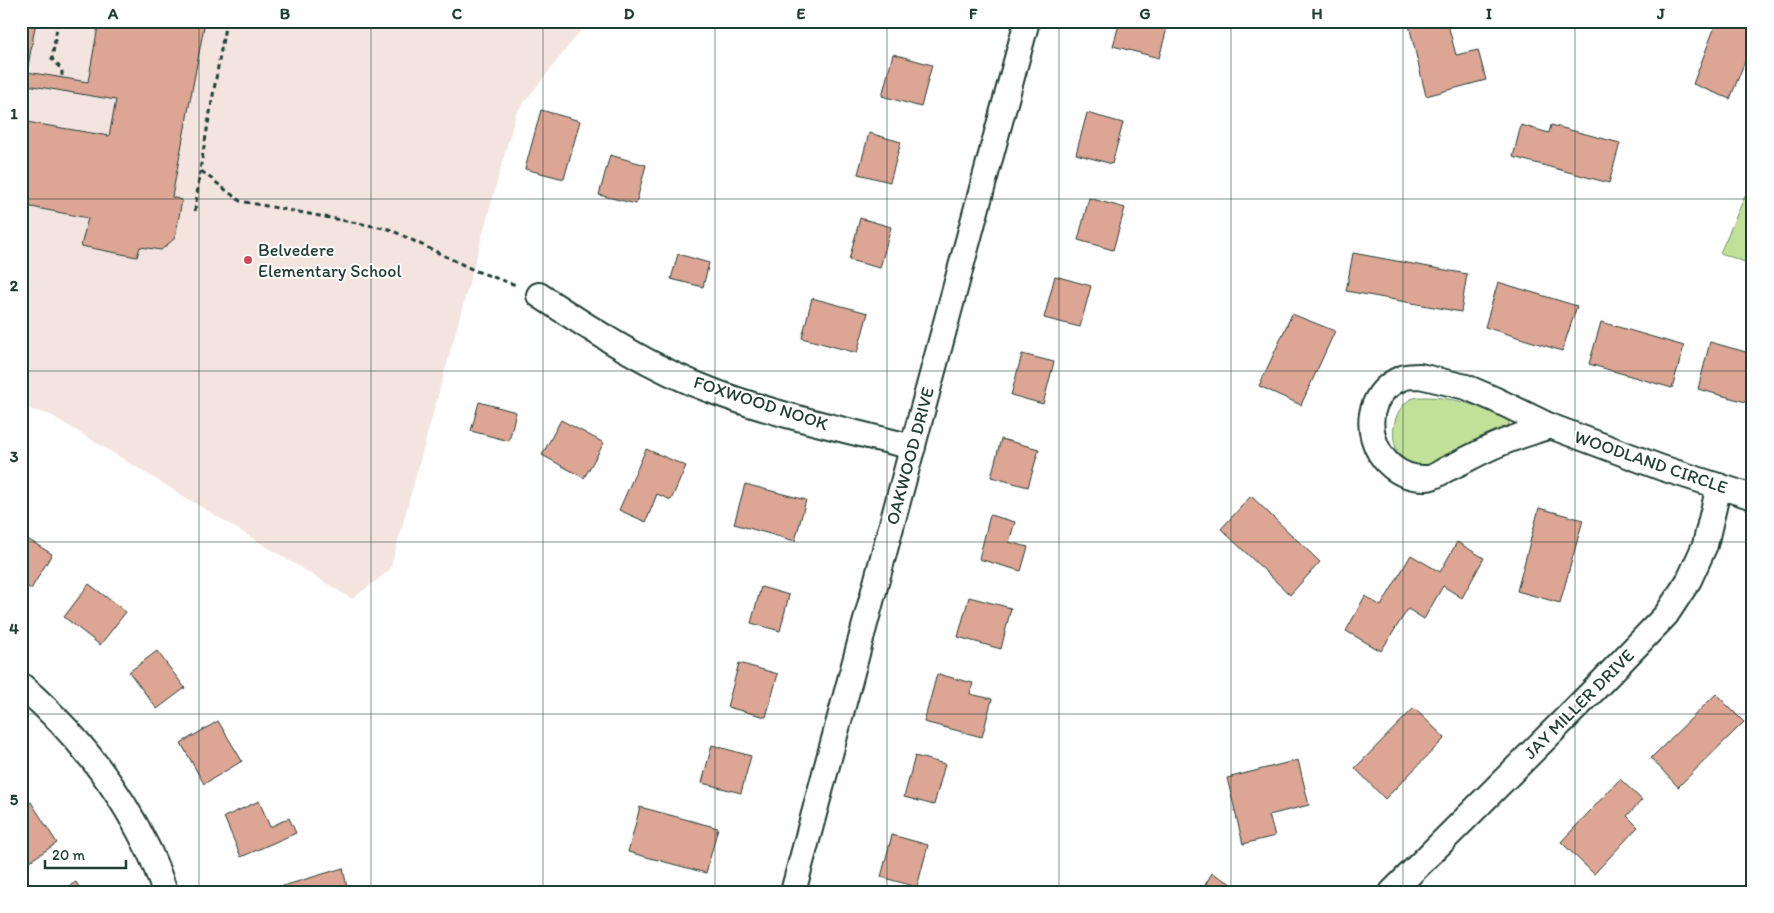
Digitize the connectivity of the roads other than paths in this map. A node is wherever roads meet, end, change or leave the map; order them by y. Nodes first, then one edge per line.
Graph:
1 (1027, 21) edge
2 (539, 295) dead end
3 (1550, 426) junction
4 (913, 447) junction
5 (1719, 486) junction
6 (1753, 497) edge
7 (21, 685) edge
8 (165, 892) edge
9 (793, 892) edge
10 (1392, 892) edge

1 - 4 street, OAKWOOD DRIVE
2 - 4 street, FOXWOOD NOOK
3 - 3 street, WOODLAND CIRCLE
3 - 5 street, WOODLAND CIRCLE
4 - 9 street, OAKWOOD DRIVE
5 - 6 street, WOODLAND CIRCLE
5 - 10 street, JAY MILLER DRIVE
7 - 8 street

